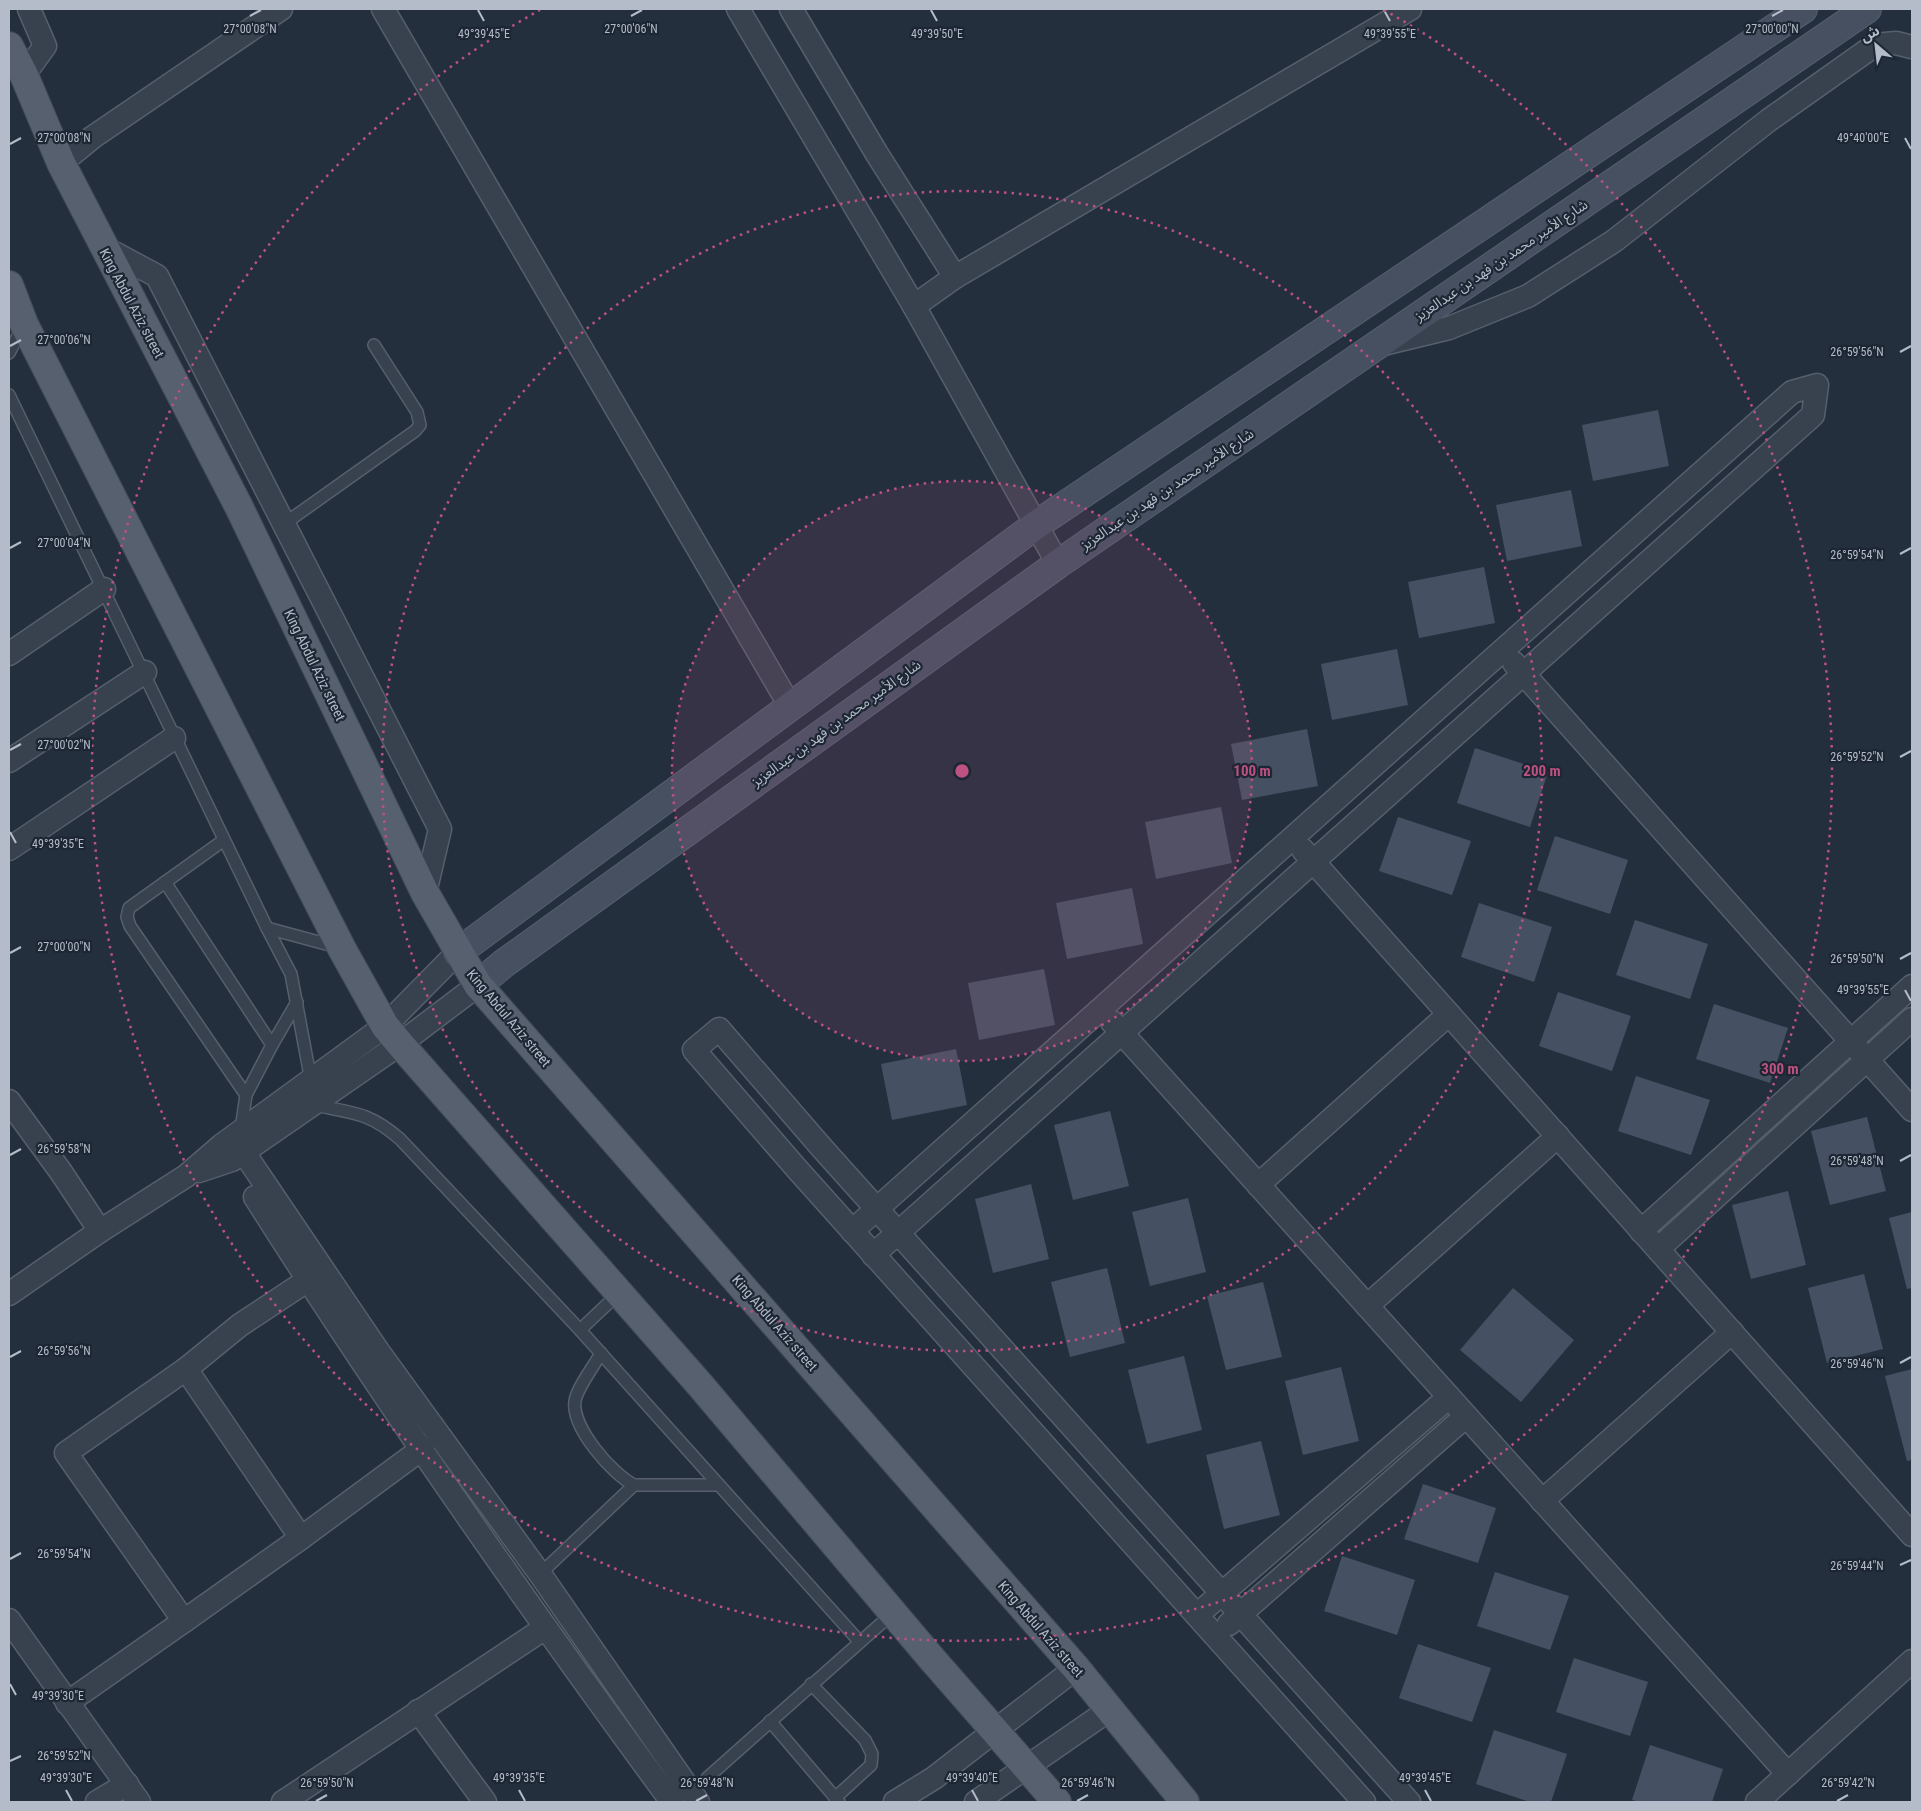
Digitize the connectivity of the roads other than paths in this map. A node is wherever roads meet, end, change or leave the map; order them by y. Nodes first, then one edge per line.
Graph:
1 (28, 9) edge
2 (281, 9) edge
3 (383, 9) edge
4 (738, 9) edge
5 (791, 9) edge
6 (1410, 9) edge
7 (1803, 9) edge
8 (1867, 9) edge
9 (9, 46) edge
10 (1912, 46) edge
11 (24, 75) junction
12 (61, 163) junction
13 (103, 247) junction
14 (955, 277) junction
15 (9, 284) edge
16 (914, 306) junction
17 (24, 324) junction
18 (374, 345) dead end
19 (1374, 346) junction
20 (9, 353) edge
21 (9, 395) edge
22 (284, 524) junction
23 (1036, 525) junction
24 (1058, 564) junction
25 (104, 589) junction
26 (1504, 651) junction
27 (9, 654) edge
28 (145, 672) junction
29 (1524, 673) junction
30 (790, 706) junction
31 (174, 738) junction
32 (9, 761) edge
33 (1293, 838) junction
34 (224, 840) junction
35 (9, 849) edge
36 (1313, 861) junction
37 (165, 882) junction
38 (424, 893) junction
39 (267, 928) junction
40 (342, 948) junction
41 (457, 953) junction
42 (478, 985) junction
43 (1912, 986) edge
44 (297, 1002) junction
45 (1101, 1010) junction
46 (1449, 1014) junction
47 (1912, 1019) edge
48 (1122, 1032) junction
49 (393, 1035) junction
50 (1851, 1041) junction
51 (272, 1045) junction
52 (1867, 1060) junction
53 (311, 1081) junction
54 (246, 1095) junction
55 (9, 1101) edge
56 (312, 1105) junction
57 (1912, 1110) edge
58 (1558, 1136) junction
59 (234, 1146) junction
60 (1258, 1185) junction
61 (878, 1210) junction
62 (100, 1231) junction
63 (852, 1231) junction
64 (1641, 1231) junction
65 (898, 1232) junction
66 (1658, 1249) junction
67 (873, 1255) junction
68 (308, 1280) junction
69 (619, 1293) junction
70 (9, 1294) edge
71 (1367, 1306) junction
72 (580, 1330) junction
73 (1732, 1332) junction
74 (601, 1353) junction
75 (186, 1369) junction
76 (1449, 1397) junction
77 (1466, 1416) junction
78 (422, 1448) junction
79 (719, 1485) junction
80 (634, 1486) junction
81 (1542, 1501) junction
82 (1912, 1535) edge
83 (301, 1538) junction
84 (540, 1574) junction
85 (1222, 1594) junction
86 (894, 1612) junction
87 (1240, 1614) junction
88 (1197, 1615) junction
89 (9, 1620) edge
90 (184, 1621) junction
91 (545, 1628) junction
92 (1216, 1636) junction
93 (859, 1641) junction
94 (1912, 1661) edge
95 (1076, 1668) junction
96 (811, 1684) junction
97 (67, 1703) junction
98 (1108, 1710) junction
99 (418, 1711) junction
100 (770, 1721) junction
101 (995, 1731) junction
102 (1026, 1767) junction
103 (1788, 1774) junction
104 (706, 1778) dead end
105 (133, 1793) edge
106 (294, 1799) edge
107 (837, 1800) edge
108 (97, 1802) edge
109 (484, 1802) edge
110 (672, 1802) edge
111 (698, 1802) edge
112 (896, 1802) edge
113 (976, 1802) edge
114 (1057, 1802) edge
115 (1185, 1802) edge
116 (1364, 1802) edge
117 (1409, 1802) edge
118 (1757, 1802) edge

1 - 11 street
2 - 12 street
3 - 30 street
4 - 16 street
5 - 14 street
6 - 14 street
7 - 23 main road
8 - 19 main road, شارع الأمير محمد بن فهد بن عبدالعزيز
9 - 11 main road, King Abdul Aziz street
10 - 19 street
11 - 12 main road, King Abdul Aziz street
12 - 13 main road, King Abdul Aziz street
13 - 22 street
13 - 38 main road, King Abdul Aziz street
14 - 16 street
15 - 17 main road
16 - 23 street
17 - 20 lane
17 - 40 main road
18 - 22 lane
19 - 24 main road, شارع الأمير محمد بن فهد بن عبدالعزيز
21 - 25 lane
22 - 38 street
23 - 24 street
23 - 30 main road
24 - 42 main road, شارع الأمير محمد بن فهد بن عبدالعزيز
25 - 27 street
25 - 28 lane
26 - 29 street
26 - 29 street
26 - 33 street
28 - 31 lane
28 - 32 street
29 - 36 street
29 - 50 street
30 - 41 main road
31 - 34 lane
31 - 35 street
33 - 36 street
33 - 45 street
34 - 37 lane
34 - 39 lane
36 - 46 street
36 - 48 street
37 - 51 lane
37 - 54 lane
38 - 41 main road, King Abdul Aziz street
39 - 40 lane
39 - 44 lane
40 - 49 main road
41 - 42 main road, King Abdul Aziz street
41 - 49 street
42 - 49 street
42 - 95 main road, King Abdul Aziz street
43 - 50 street
44 - 51 lane
44 - 53 lane
45 - 48 street
45 - 61 street
46 - 58 street
46 - 60 street
47 - 52 street
48 - 60 street
48 - 65 street
49 - 53 street
49 - 56 street
49 - 69 main road
50 - 52 street
50 - 64 street
51 - 54 lane
52 - 57 street
52 - 66 street
53 - 59 street
54 - 59 lane
55 - 62 street
56 - 59 street
56 - 72 lane
58 - 64 street
58 - 71 street
59 - 62 street
59 - 68 street
59 - 84 street
60 - 71 street
61 - 63 street
61 - 63 street
61 - 65 street
62 - 70 street
63 - 67 street
64 - 66 street
65 - 67 street
65 - 85 street
66 - 73 street
67 - 88 street
68 - 75 street
68 - 78 street
69 - 72 lane
69 - 86 main road
71 - 76 street
72 - 74 lane
73 - 81 street
73 - 82 street
74 - 79 lane
74 - 80 lane
75 - 83 street
75 - 90 street
76 - 77 street
76 - 85 street
77 - 81 street
77 - 87 street
78 - 83 street
78 - 91 street
79 - 80 lane
79 - 93 lane
80 - 84 lane
81 - 103 street
83 - 90 street
84 - 111 street
85 - 87 street
85 - 88 street
86 - 93 lane
86 - 101 main road
87 - 92 street
87 - 117 street
88 - 92 street
89 - 97 street
90 - 97 street
91 - 99 street
91 - 110 street
92 - 116 street
93 - 96 lane
94 - 103 street
95 - 98 main road, King Abdul Aziz street
95 - 101 street
96 - 100 lane
96 - 107 lane
97 - 105 street
98 - 102 street
98 - 115 main road, King Abdul Aziz street
99 - 106 street
99 - 109 street
100 - 104 lane
100 - 107 lane
101 - 102 main road
101 - 112 street
102 - 113 street
102 - 114 main road
103 - 118 street
105 - 108 street

